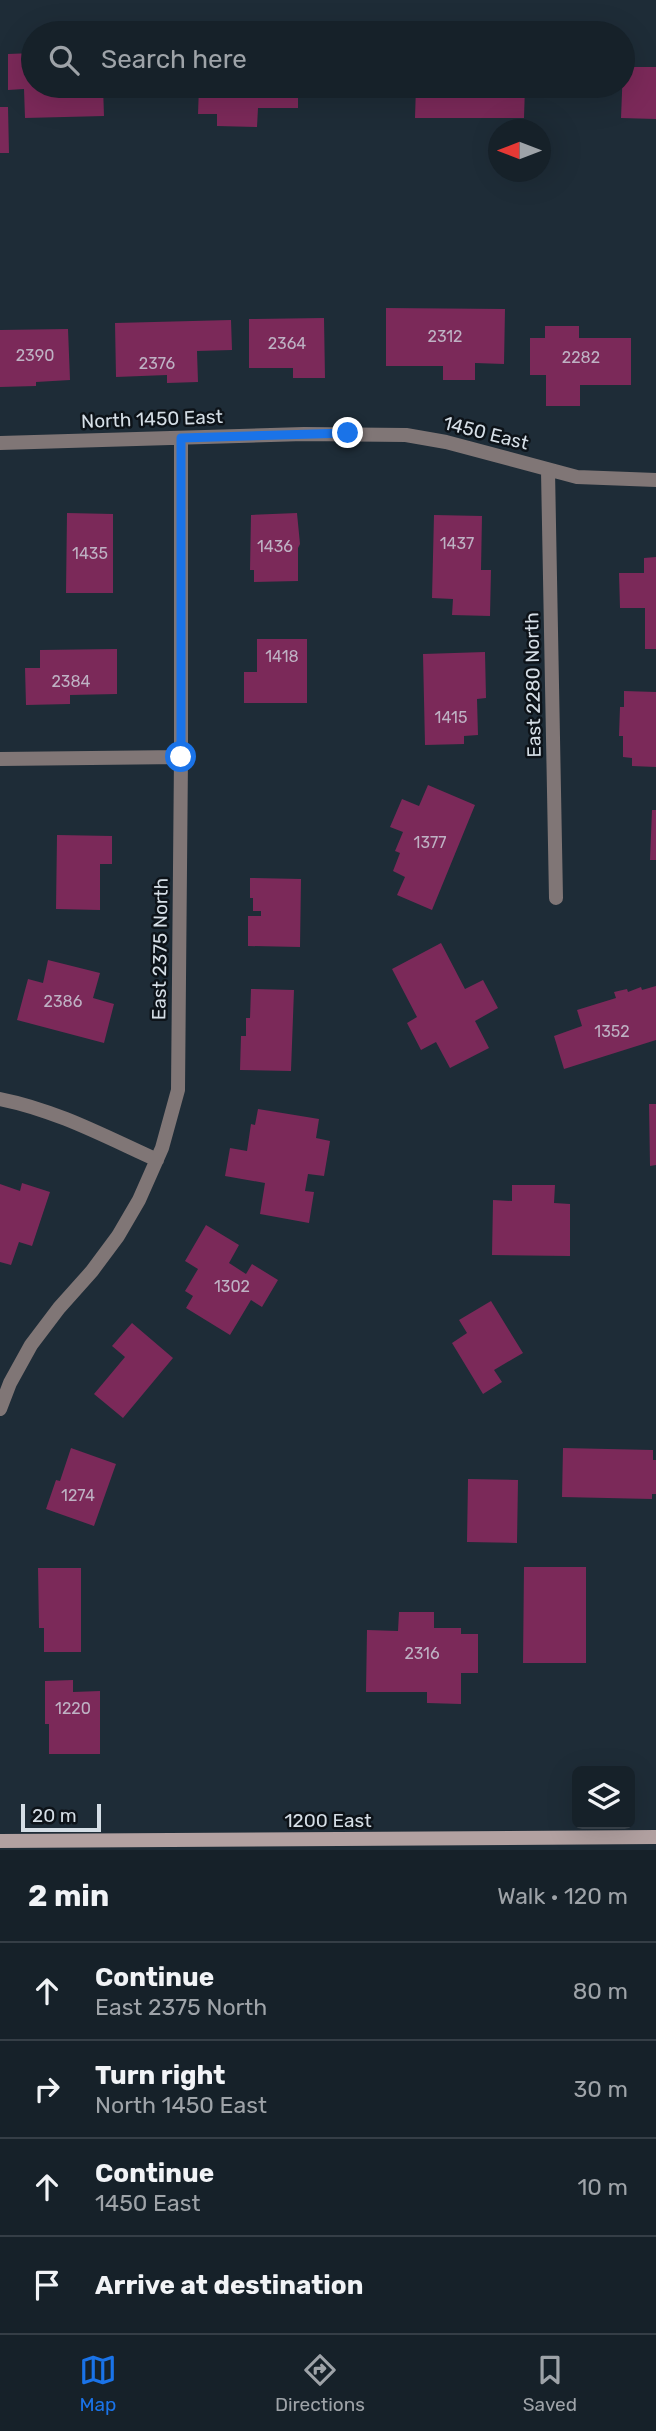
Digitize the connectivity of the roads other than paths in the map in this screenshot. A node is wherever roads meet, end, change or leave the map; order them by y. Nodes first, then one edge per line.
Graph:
1 (304, 433) joint
2 (181, 438) junction
3 (0, 443) edge
4 (548, 471) junction
5 (656, 480) edge
6 (181, 757) junction
7 (0, 759) edge
8 (556, 898) dead end
9 (0, 1100) edge
10 (157, 1160) junction
11 (0, 1409) edge
12 (656, 1837) edge
13 (0, 1841) edge
14 (225, 1845) edge

1 - 2 street, North 1450 East
1 - 4 street, 1450 East
2 - 3 street, North 1450 East
2 - 6 street, East 2375 North
4 - 5 street, 1450 East
4 - 8 street, East 2280 North
6 - 7 street
6 - 10 street, East 2375 North
9 - 10 street
10 - 11 street, East 2375 North
12 - 14 main road, 1200 East
13 - 14 main road, 1200 East

